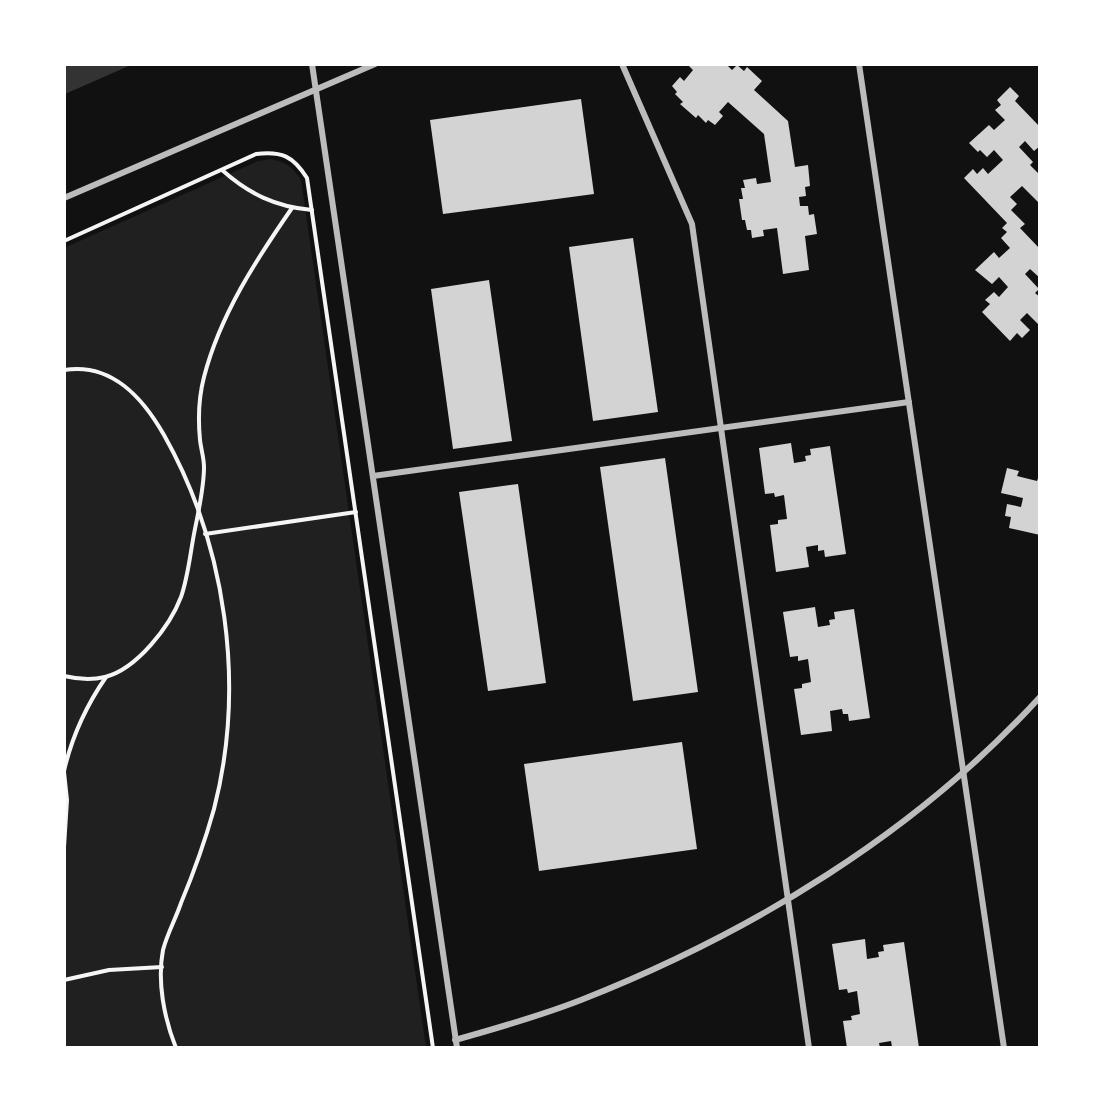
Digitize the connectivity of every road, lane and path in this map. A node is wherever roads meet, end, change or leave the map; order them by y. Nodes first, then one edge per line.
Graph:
1 (312, 64) edge
2 (375, 64) edge
3 (622, 64) edge
4 (859, 64) edge
5 (316, 90) junction
6 (222, 170) junction
7 (64, 198) edge
8 (292, 208) junction
9 (312, 210) junction
10 (64, 241) edge
11 (64, 370) edge
12 (909, 402) junction
13 (721, 428) junction
14 (373, 476) junction
15 (199, 512) junction
16 (356, 512) junction
17 (205, 534) junction
18 (64, 676) edge
19 (106, 677) junction
20 (1040, 698) edge
21 (64, 771) edge
22 (963, 772) junction
23 (64, 848) edge
24 (787, 898) junction
25 (162, 968) junction
26 (64, 980) edge
27 (456, 1044) edge
28 (176, 1047) edge
29 (433, 1047) edge
30 (808, 1047) edge
31 (1004, 1047) edge

1 - 5 street
2 - 5 street
3 - 13 street
4 - 12 street
5 - 7 street
5 - 14 street
6 - 8 path
6 - 9 path
6 - 10 path
8 - 9 path
8 - 15 path
9 - 16 path
11 - 15 path
12 - 13 street
12 - 22 street
13 - 14 street
13 - 24 street
14 - 27 street
15 - 17 path
15 - 19 path
16 - 17 path
16 - 29 path
17 - 25 path
18 - 19 path
19 - 21 path
20 - 22 street
21 - 23 path
22 - 24 street
22 - 31 street
24 - 27 street
24 - 30 street
25 - 26 path
25 - 28 path

